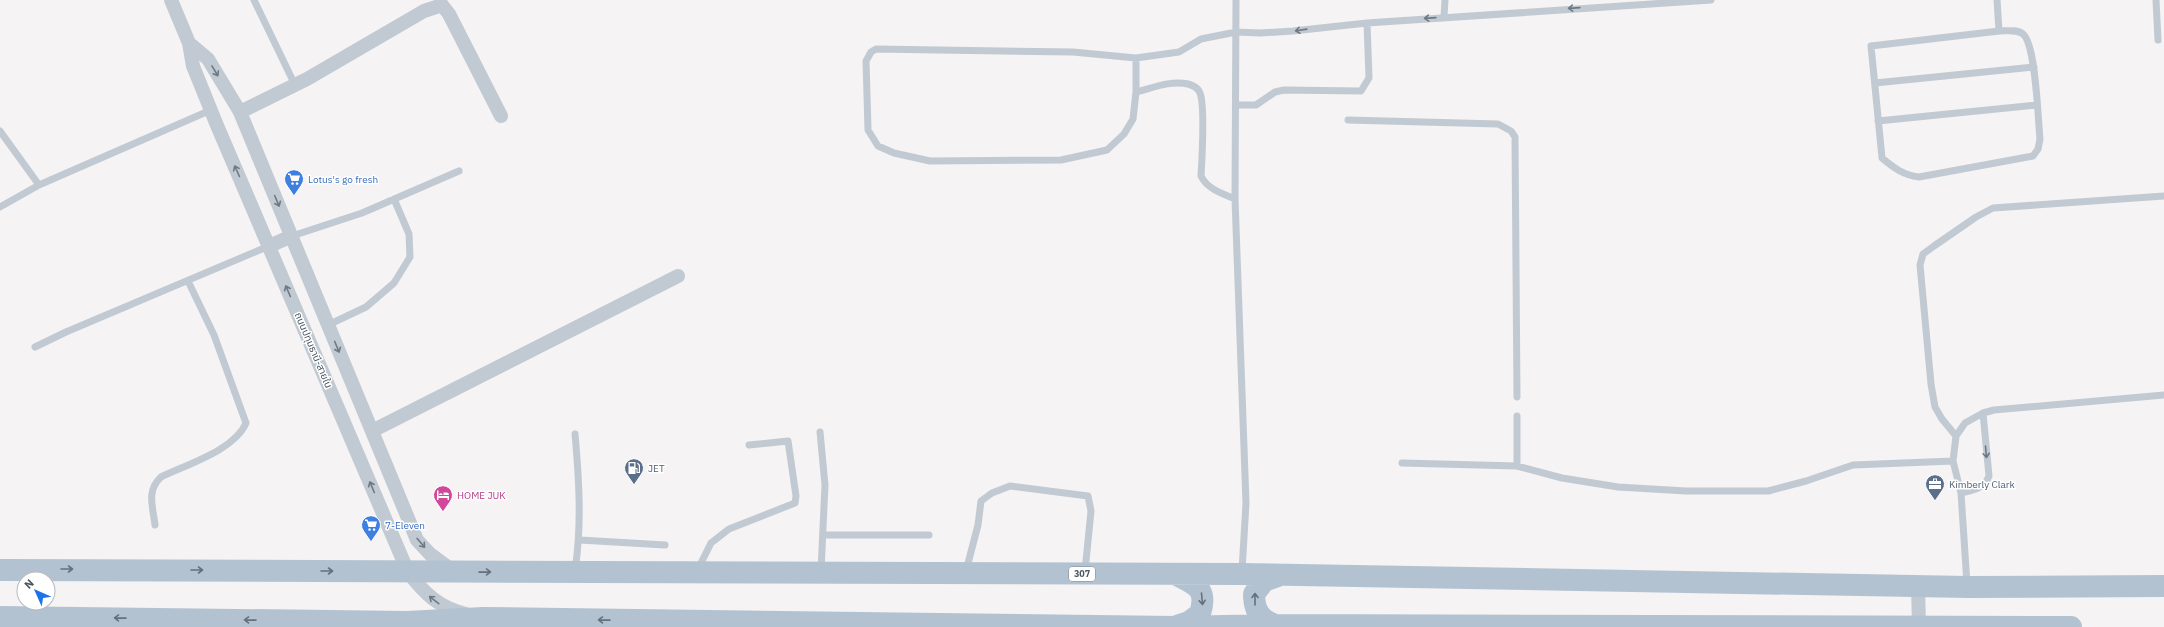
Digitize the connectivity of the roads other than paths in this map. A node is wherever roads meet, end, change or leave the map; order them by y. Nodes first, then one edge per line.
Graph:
1 (170, 0) edge
2 (254, 0) edge
3 (1236, 0) edge
4 (1445, 0) edge
5 (1711, 0) edge
6 (1997, 0) edge
7 (2156, 0) edge
8 (1444, 17) junction
9 (1367, 23) junction
10 (1999, 31) junction
11 (1236, 32) junction
12 (2158, 40) dead end
13 (189, 43) junction
14 (1136, 58) junction
15 (2034, 68) junction
16 (1875, 83) junction
17 (295, 85) junction
18 (1136, 92) junction
19 (1236, 105) junction
20 (2037, 105) junction
21 (211, 110) junction
22 (240, 112) junction
23 (501, 116) dead end
24 (1348, 120) dead end
25 (1878, 122) junction
26 (0, 132) edge
27 (459, 172) dead end
28 (39, 185) junction
29 (2164, 196) edge
30 (394, 199) junction
31 (1235, 199) junction
32 (0, 207) edge
33 (292, 236) junction
34 (269, 246) junction
35 (678, 276) dead end
36 (188, 280) junction
37 (328, 325) junction
38 (35, 347) dead end
39 (2164, 395) edge
40 (1517, 397) dead end
41 (1983, 413) junction
42 (1517, 416) dead end
43 (372, 431) junction
44 (820, 432) dead end
45 (575, 434) dead end
46 (1956, 436) junction
47 (749, 445) dead end
48 (1953, 461) junction
49 (1402, 463) dead end
50 (1517, 466) junction
51 (1961, 493) junction
52 (155, 525) dead end
53 (929, 534) dead end
54 (824, 535) junction
55 (580, 540) junction
56 (665, 545) dead end
57 (0, 570) edge
58 (575, 570) junction
59 (408, 572) junction
60 (454, 572) junction
61 (696, 572) junction
62 (821, 573) junction
63 (965, 573) junction
64 (1085, 574) junction
65 (1175, 574) junction
66 (1241, 574) junction
67 (1278, 576) junction
68 (1918, 586) junction
69 (2164, 586) edge
70 (1968, 587) junction
71 (0, 617) edge
72 (483, 618) junction
73 (408, 625) edge
74 (745, 625) edge
75 (1275, 625) junction
76 (1250, 626) edge
77 (1378, 626) edge
78 (1522, 626) edge
79 (1919, 626) edge
80 (1172, 627) edge
81 (2057, 627) edge

1 - 13 street, ถนนปทุมธานี-สายใน
2 - 17 lane
3 - 11 lane
4 - 8 lane
5 -> 8 lane
6 - 10 lane
7 - 12 lane
8 -> 9 lane
9 -> 11 lane
9 - 19 lane
10 - 15 lane
10 - 16 lane
11 - 14 lane
11 - 19 lane
13 - 21 street, ถนนปทุมธานี-สายใน
13 -> 22 street, ถนนปทุมธานี-สายใน
14 - 18 lane
14 - 18 lane
15 - 16 lane
15 - 20 lane
16 - 25 lane
17 - 22 street
17 - 23 street
18 - 31 lane
19 - 31 lane
20 - 25 lane
20 - 25 lane
21 - 28 lane
34 -> 21 street, ถนนปทุมธานี-สายใน
22 -> 33 street, ถนนปทุมธานี-สายใน
24 - 40 lane
26 - 28 lane
27 - 30 lane
28 - 32 lane
29 - 46 lane
30 - 33 lane
30 - 37 lane
31 - 66 lane
33 - 34 street
33 - 37 street, ถนนปทุมธานี-สายใน
34 - 36 lane
59 -> 34 street, ถนนปทุมธานี-สายใน
35 - 43 street
36 - 38 lane
36 - 52 lane
37 -> 43 street, ถนนปทุมธานี-สายใน
39 - 41 lane
41 - 46 lane
41 -> 51 lane
42 - 50 lane
43 -> 60 street, ถนนปทุมธานี-สายใน
44 - 54 lane
45 - 55 lane
46 - 48 lane
47 - 61 lane
48 - 50 lane
48 - 51 lane
49 - 50 lane
51 - 70 lane
53 - 54 lane
54 - 62 lane
55 - 56 lane
55 - 58 lane
57 -> 59 main road, 307
60 -> 58 main road, 307
58 - 61 main road, 307
59 - 60 main road, 307
72 -> 59 street, ถนนปทุมธานี-สายใน
61 - 62 main road, 307
62 - 63 main road, 307
63 - 64 main road, 307
63 - 64 lane
64 - 65 main road, 307
65 - 66 main road, 307
65 -> 80 main road
66 - 67 main road, 307
67 - 68 main road, 307
75 -> 67 main road
68 - 70 main road, 307
68 - 79 street
69 - 70 main road, 307
73 -> 71 main road
72 - 73 main road
74 -> 72 main road
74 - 80 main road
75 - 76 main road
75 - 77 main road
76 - 80 main road
77 - 78 main road
78 - 79 main road
79 - 81 main road

